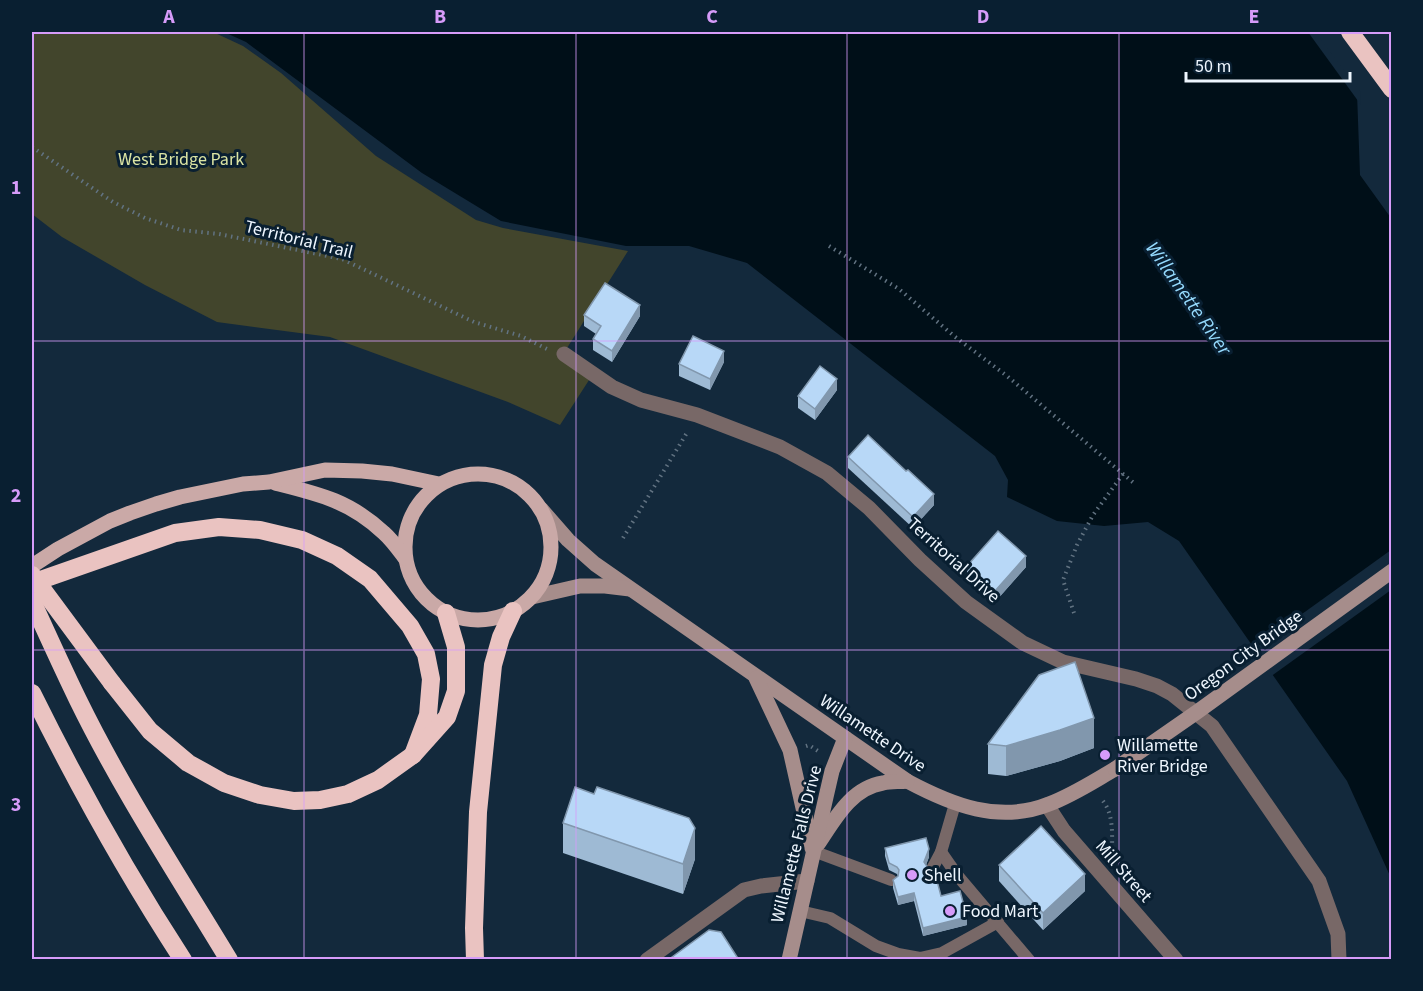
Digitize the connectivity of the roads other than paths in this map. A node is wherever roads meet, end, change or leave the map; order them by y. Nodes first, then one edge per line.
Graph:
1 (1350, 32) edge
2 (1392, 89) edge
3 (564, 354) road end
4 (269, 482) junction
5 (438, 484) junction
6 (541, 509) junction
7 (405, 558) junction
8 (32, 566) edge
9 (1392, 571) edge
10 (32, 575) edge
11 (32, 584) edge
12 (633, 589) junction
13 (532, 597) junction
14 (32, 601) edge
15 (513, 611) junction
16 (446, 613) junction
17 (755, 676) junction
18 (32, 693) edge
19 (845, 738) junction
20 (413, 755) junction
21 (1115, 769) joint
22 (907, 781) junction
23 (955, 804) junction
24 (1047, 805) junction
25 (813, 851) junction
26 (941, 852) junction
27 (932, 869) edge
28 (891, 880) edge
29 (807, 881) junction
30 (800, 911) junction
31 (998, 922) junction
32 (183, 960) edge
33 (229, 960) edge
34 (475, 960) edge
35 (647, 960) edge
36 (789, 960) edge
37 (1029, 960) edge
38 (1176, 960) edge
39 (1339, 960) edge

1 - 2 highway
3 - 39 street, Territorial Drive
4 - 5 main road
4 - 7 main road
4 - 8 main road
5 - 6 main road
5 - 7 main road
6 - 12 main road, Willamette Drive
6 - 13 main road
7 - 16 main road
9 - 21 main road, Oregon City Bridge, bridge
10 - 20 highway, bridge
11 - 20 highway
12 - 13 main road, Willamette Drive
12 - 17 main road, Willamette Drive
13 - 15 main road, Willamette Drive
14 - 33 highway
15 - 16 main road, Willamette Drive
15 - 34 highway
16 - 20 highway
17 - 19 main road, Willamette Drive
17 - 25 main road
18 - 32 highway
19 - 22 main road, Willamette Drive
19 - 25 main road, Willamette Falls Drive
21 - 24 main road, Willamette Drive
22 - 23 main road, Willamette Drive
22 - 25 main road
23 - 24 main road, Willamette Drive
23 - 26 lane
24 - 38 street, Mill Street
25 - 28 lane
25 - 29 main road, Willamette Falls Drive
26 - 27 lane
26 - 31 lane
29 - 30 main road, Willamette Falls Drive
29 - 35 street
30 - 31 lane
30 - 36 main road, Willamette Falls Drive
31 - 37 lane

